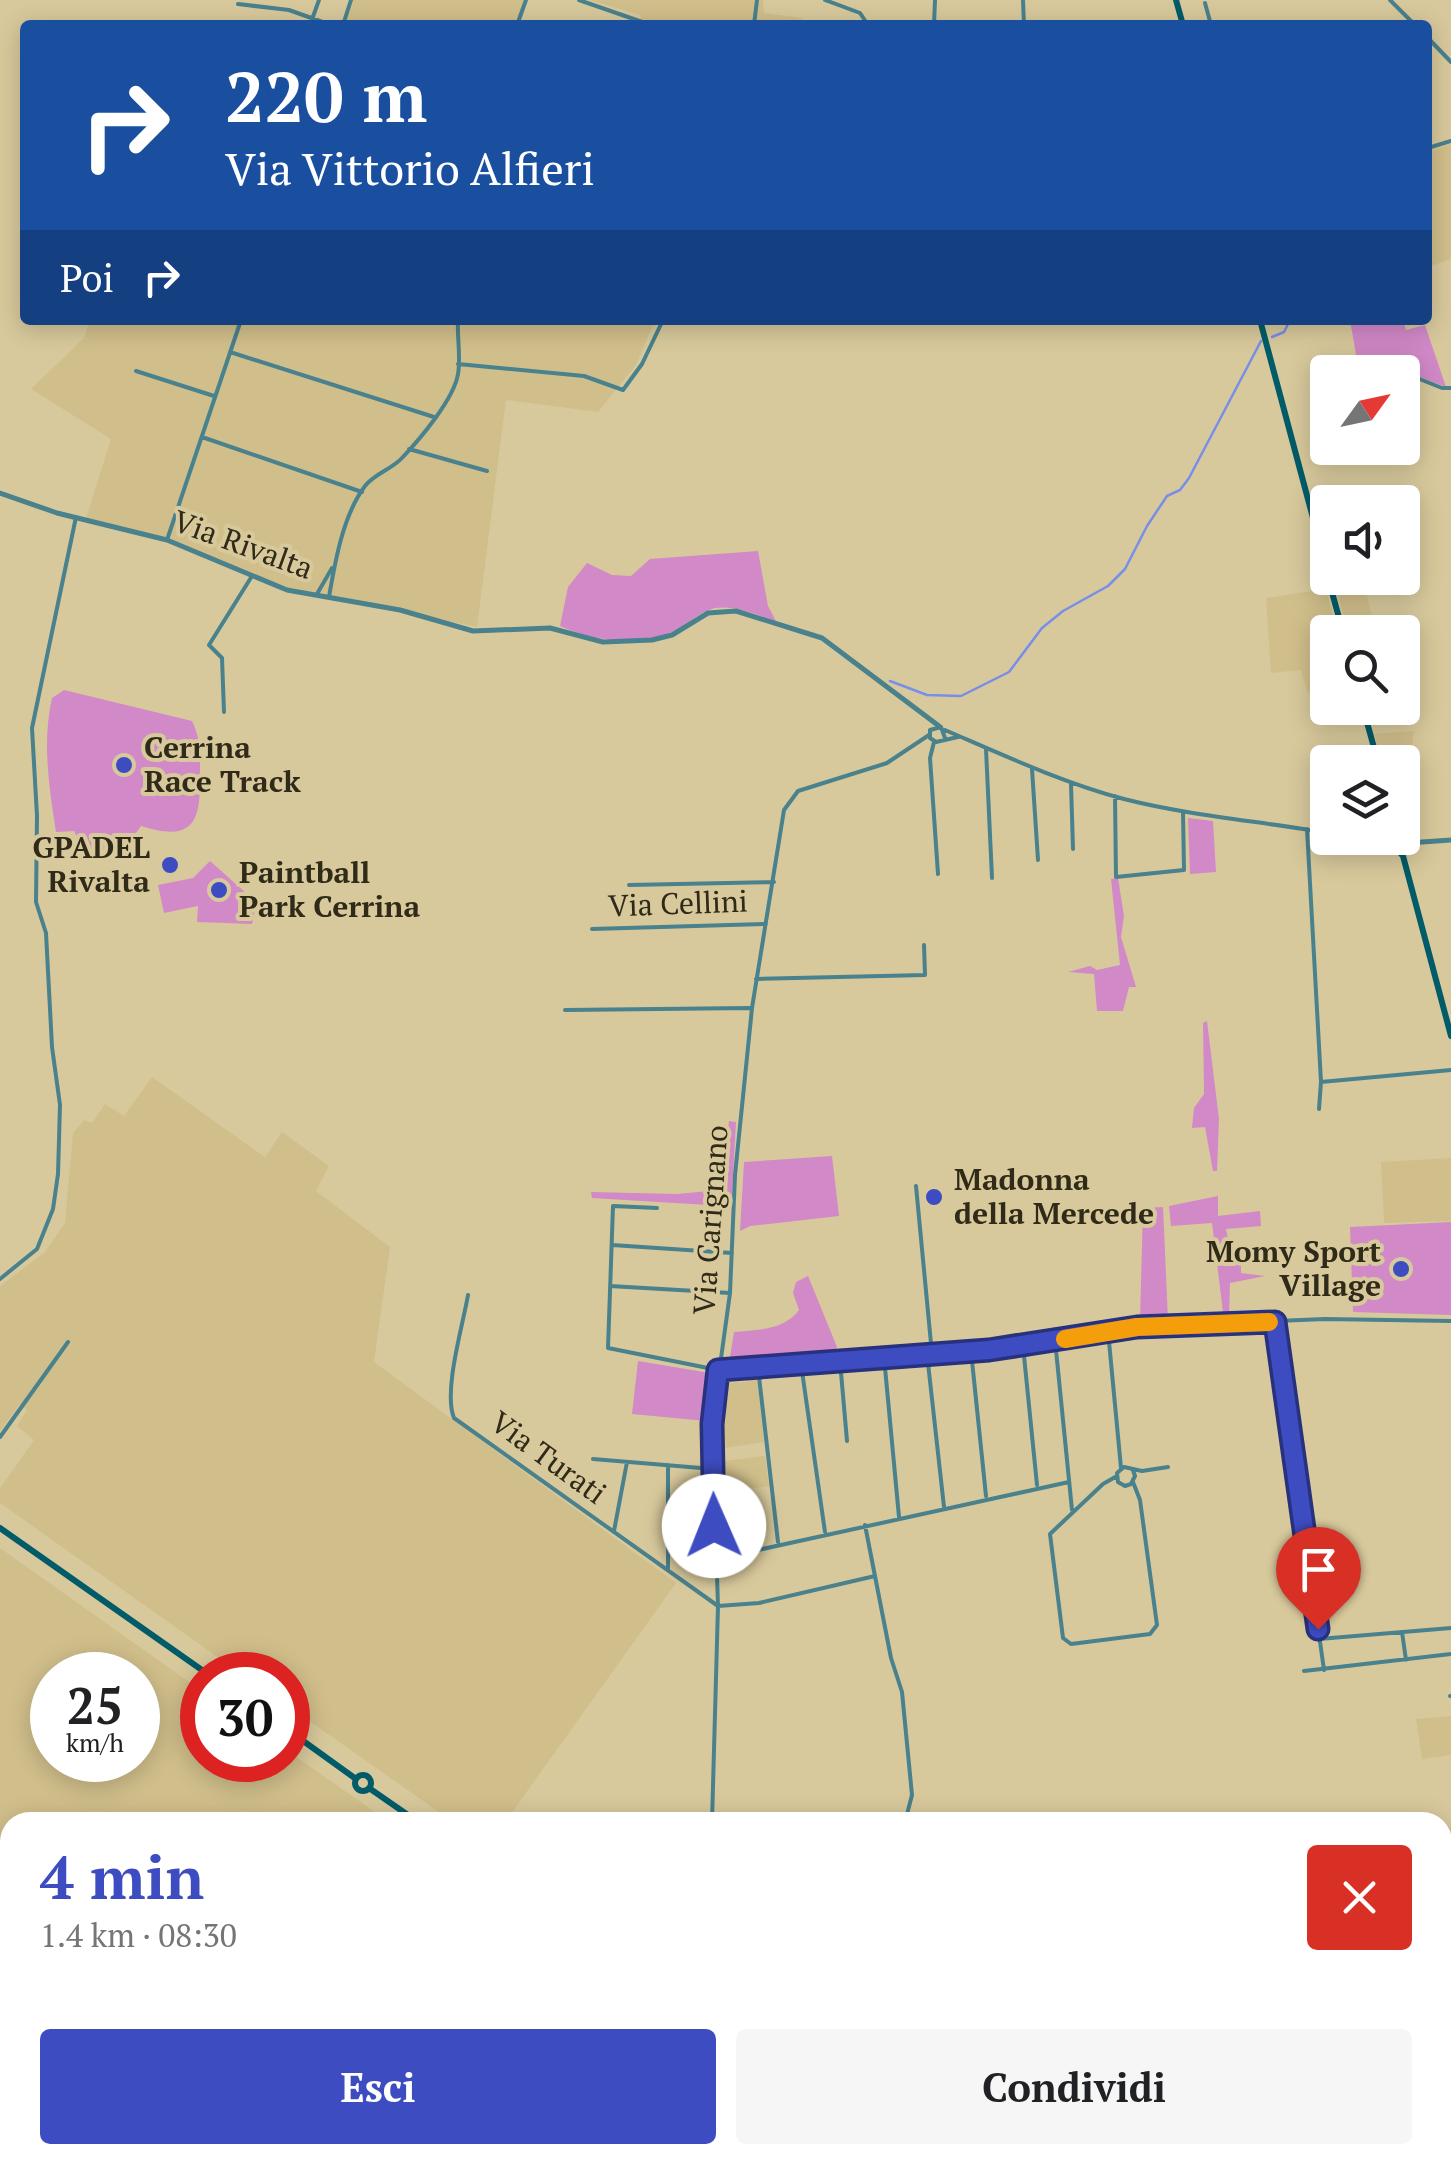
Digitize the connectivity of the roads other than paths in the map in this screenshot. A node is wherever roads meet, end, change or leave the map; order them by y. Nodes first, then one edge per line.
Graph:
1 (579, 0) edge
2 (825, 0) edge
3 (1390, 0) edge
4 (1205, 2) dead end
5 (238, 4) dead end
6 (308, 20) edge
7 (637, 20) edge
8 (865, 20) edge
9 (1209, 20) edge
10 (1410, 20) edge
11 (1432, 42) edge
12 (1451, 62) edge
13 (239, 325) edge
14 (458, 325) edge
15 (661, 325) edge
16 (1261, 325) edge
17 (230, 352) junction
18 (458, 364) junction
19 (136, 371) dead end
20 (1420, 379) edge
21 (1451, 388) edge
22 (214, 396) junction
23 (434, 417) junction
24 (202, 437) junction
25 (409, 449) junction
26 (487, 471) dead end
27 (362, 492) junction
28 (0, 493) edge
29 (1310, 508) edge
30 (76, 517) junction
31 (166, 540) junction
32 (335, 564) junction
33 (252, 576) junction
34 (316, 595) junction
35 (328, 597) junction
36 (224, 712) dead end
37 (939, 728) junction
38 (958, 737) junction
39 (931, 739) junction
40 (943, 740) junction
41 (934, 749) junction
42 (986, 750) junction
43 (1032, 768) junction
44 (1071, 782) junction
45 (1116, 796) junction
46 (1183, 812) junction
47 (1307, 829) junction
48 (1310, 830) edge
49 (1420, 837) edge
50 (1428, 840) junction
51 (1451, 840) edge
52 (1420, 842) edge
53 (1073, 849) dead end
54 (1402, 856) edge
55 (1038, 860) dead end
56 (938, 874) dead end
57 (992, 878) dead end
58 (774, 882) junction
59 (629, 885) dead end
60 (766, 924) junction
61 (592, 930) dead end
62 (924, 945) dead end
63 (756, 979) junction
64 (752, 1008) junction
65 (565, 1010) dead end
66 (1451, 1036) edge
67 (1451, 1070) edge
68 (1321, 1082) junction
69 (1319, 1109) dead end
70 (916, 1186) dead end
71 (657, 1208) dead end
72 (612, 1245) junction
73 (732, 1253) junction
74 (0, 1279) edge
75 (610, 1286) junction
76 (730, 1293) junction
77 (468, 1295) dead end
78 (1451, 1321) edge
79 (1275, 1322) junction
80 (1108, 1331) junction
81 (1055, 1340) junction
82 (68, 1342) dead end
83 (1023, 1346) junction
84 (972, 1352) junction
85 (930, 1354) junction
86 (884, 1358) junction
87 (840, 1361) junction
88 (801, 1364) junction
89 (758, 1368) junction
90 (718, 1370) junction
91 (0, 1437) edge
92 (847, 1441) dead end
93 (593, 1460) dead end
94 (627, 1462) junction
95 (668, 1465) junction
96 (713, 1468) junction
97 (1124, 1468) junction
98 (1168, 1468) dead end
99 (1117, 1476) junction
100 (1132, 1479) junction
101 (1069, 1482) junction
102 (1103, 1484) junction
103 (1120, 1484) junction
104 (1037, 1487) junction
105 (986, 1497) junction
106 (944, 1507) junction
107 (1072, 1510) junction
108 (899, 1517) junction
109 (865, 1526) junction
110 (0, 1528) edge
111 (614, 1532) junction
112 (825, 1534) junction
113 (778, 1544) junction
114 (716, 1560) junction
115 (668, 1572) junction
116 (876, 1575) junction
117 (718, 1606) junction
118 (1451, 1628) edge
119 (1402, 1632) junction
120 (1319, 1639) junction
121 (1451, 1654) edge
122 (180, 1655) edge
123 (1406, 1660) junction
124 (1324, 1670) junction
125 (1304, 1671) dead end
126 (310, 1746) edge
127 (404, 1812) edge
128 (712, 1812) edge
129 (908, 1812) edge

1 - 7 street
2 - 8 street
3 - 10 street
4 - 9 street
5 - 6 street
11 - 12 street
13 - 17 street
14 - 18 street
15 - 18 street
16 - 29 main road
17 - 22 street
17 - 23 street
18 - 23 street
19 - 22 street
20 - 21 street
22 - 24 street
23 - 25 street
24 - 27 street
24 - 31 street
25 - 26 street
25 - 27 street
27 - 32 street
28 - 30 street, Via Rivalta
30 - 31 street, Via Rivalta
30 - 74 street
31 - 33 street, Via Rivalta
32 - 34 street
32 - 35 street
33 - 34 street, Via Rivalta
33 - 36 street
34 - 35 street, Via Rivalta
35 - 37 street, Via Rivalta
37 - 38 street
37 - 39 street
37 - 40 street
38 - 40 street, Via Carignano
38 - 42 street
39 - 40 street, Via Carignano
39 - 41 street
39 - 58 street, Via Carignano
40 - 41 street
41 - 56 street
42 - 43 street
42 - 57 street
43 - 44 street
43 - 55 street
44 - 45 street
44 - 53 street
45 - 46 street
45 - 46 street
46 - 47 street
47 - 48 street
47 - 68 street
49 - 50 street
50 - 51 street
50 - 52 street
54 - 66 main road
58 - 59 street
58 - 60 street, Via Carignano
60 - 61 street, Via Cellini
60 - 63 street, Via Carignano
62 - 63 street
63 - 64 street, Via Carignano
64 - 65 street
64 - 73 street, Via Carignano
67 - 68 street
68 - 69 street
70 - 85 street
71 - 72 street
72 - 73 street
72 - 75 street
73 - 76 street, Via Carignano
75 - 76 street
75 - 90 street
76 - 90 street, Via Carignano
77 - 111 street, Via Turati
78 - 79 street
79 - 80 street
79 - 120 street
80 - 81 street
80 - 97 street
81 - 83 street
81 - 101 street
82 - 91 street
83 - 84 street
83 - 104 street
84 - 85 street
84 - 105 street
85 - 86 street
85 - 106 street
86 - 87 street
86 - 108 street
87 - 88 street
87 - 92 street
88 - 89 street
88 - 112 street
89 - 90 street
89 - 113 street
90 - 96 street, Via Carignano
93 - 94 street
94 - 95 street
94 - 111 street
95 - 96 street
95 - 115 street
96 - 114 street, Via Carignano
97 - 99 street
97 - 100 street
98 - 100 street
99 - 102 street
99 - 103 street
100 - 103 street
100 - 107 street
101 - 104 street
101 - 107 street
102 - 103 street
102 - 107 street
104 - 105 street
105 - 106 street
106 - 108 street
108 - 109 street
109 - 112 street
109 - 116 street
110 - 122 main road
111 - 115 street, Via Turati
112 - 113 street
113 - 114 street
114 - 117 street, Via Carignano
115 - 117 street, Via Turati
116 - 117 street
116 - 129 street
117 - 128 street, Via Carignano
118 - 119 street
119 - 120 street
119 - 123 street
120 - 124 street
121 - 123 street
123 - 124 street
124 - 125 street
126 - 127 main road

